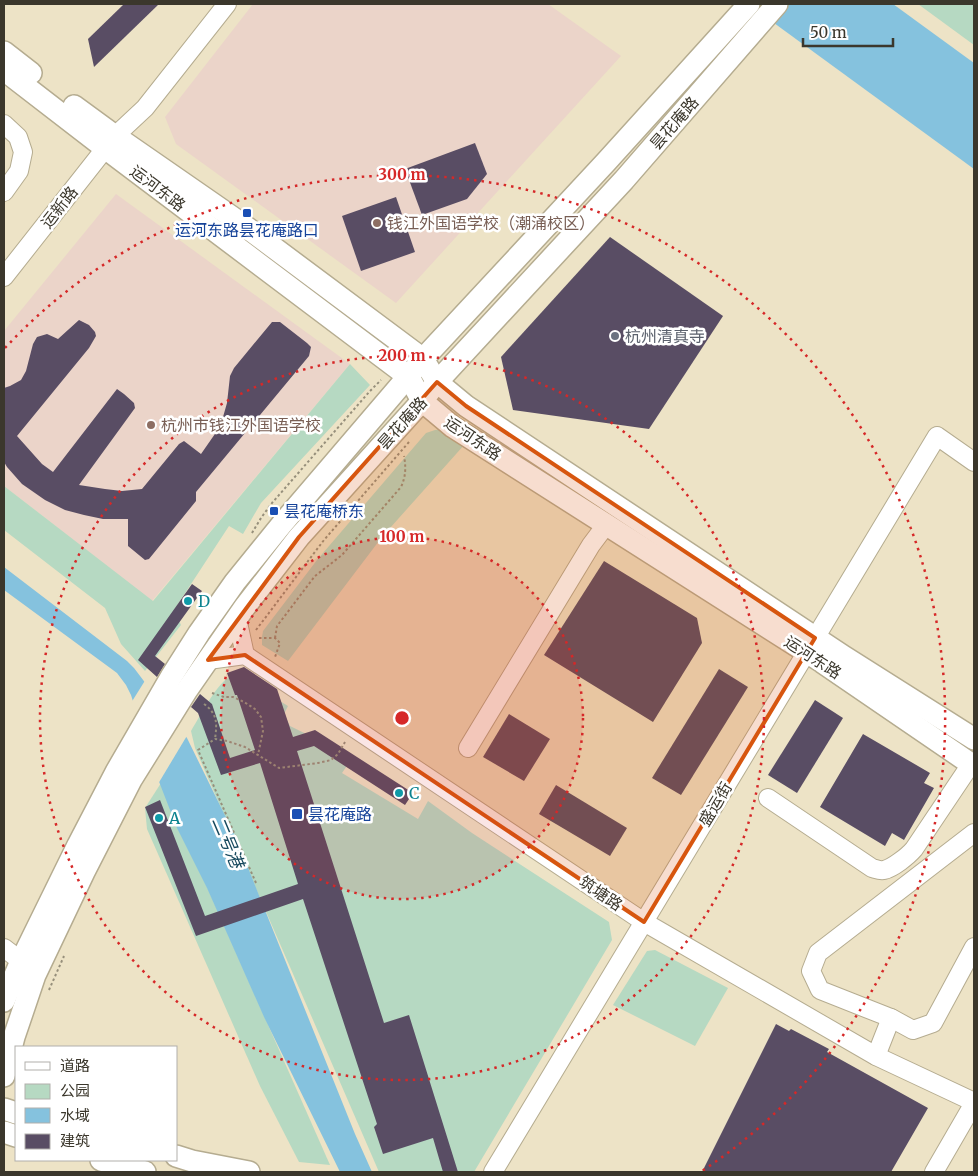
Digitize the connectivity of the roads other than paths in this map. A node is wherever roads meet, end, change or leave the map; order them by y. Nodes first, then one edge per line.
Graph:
1 (227, 4) edge
2 (749, 4) edge
3 (777, 4) edge
4 (4, 52) edge
5 (4, 70) edge
6 (4, 124) edge
7 (110, 142) junction
8 (4, 192) edge
9 (4, 277) edge
10 (423, 360) junction
11 (409, 377) junction
12 (436, 382) junction
13 (422, 401) junction
14 (974, 462) edge
15 (606, 525) junction
16 (236, 618) junction
17 (811, 645) junction
18 (244, 650) junction
19 (208, 660) junction
20 (179, 684) junction
21 (974, 739) edge
22 (468, 748) dead end
23 (973, 765) edge
24 (124, 776) junction
25 (768, 798) dead end
26 (974, 832) edge
27 (644, 922) junction
28 (974, 947) edge
29 (4, 948) edge
30 (21, 961) junction
31 (4, 1001) edge
32 (891, 1018) junction
33 (876, 1056) junction
34 (4, 1076) edge
35 (974, 1102) edge
36 (974, 1124) edge
37 (178, 1157) edge
38 (105, 1161) edge
39 (145, 1172) edge
40 (249, 1172) edge
41 (493, 1172) edge
42 (934, 1172) edge
43 (947, 1172) edge

1 - 7 street, 运新路
2 - 10 main road, 昙花庵路
3 - 12 main road, 昙花庵路
4 - 7 main road, 运河东路
5 - 7 main road, 运河东路
6 - 8 street
7 - 9 street, 运新路
7 - 10 main road, 运河东路
7 - 11 main road, 运河东路
10 - 11 main road, 昙花庵路
10 - 12 main road, 运河东路
11 - 13 main road, 运河东路
11 - 20 main road, 昙花庵路
12 - 13 main road, 昙花庵路
12 - 17 main road, 运河东路
13 - 15 main road, 运河东路
13 - 16 main road, 昙花庵路
14 - 17 street, 盛运街
15 - 17 main road, 运河东路
15 - 22 street
16 - 18 street
16 - 19 main road, 昙花庵路
17 - 21 main road, 运河东路
17 - 23 main road, 运河东路
17 - 27 street, 盛运街
18 - 19 street
18 - 27 street, 筑塘路
19 - 20 main road, 昙花庵路
20 - 24 main road, 昙花庵路
23 - 25 street
24 - 30 main road, 昙花庵路
24 - 34 main road, 昙花庵路
26 - 32 street
27 - 33 street, 筑塘路
27 - 41 street, 盛运街
28 - 32 street
29 - 30 street
30 - 31 main road, 昙花庵路
32 - 33 street
33 - 35 street, 筑塘路
35 - 42 street
36 - 43 street
37 - 40 main road
38 - 39 main road

